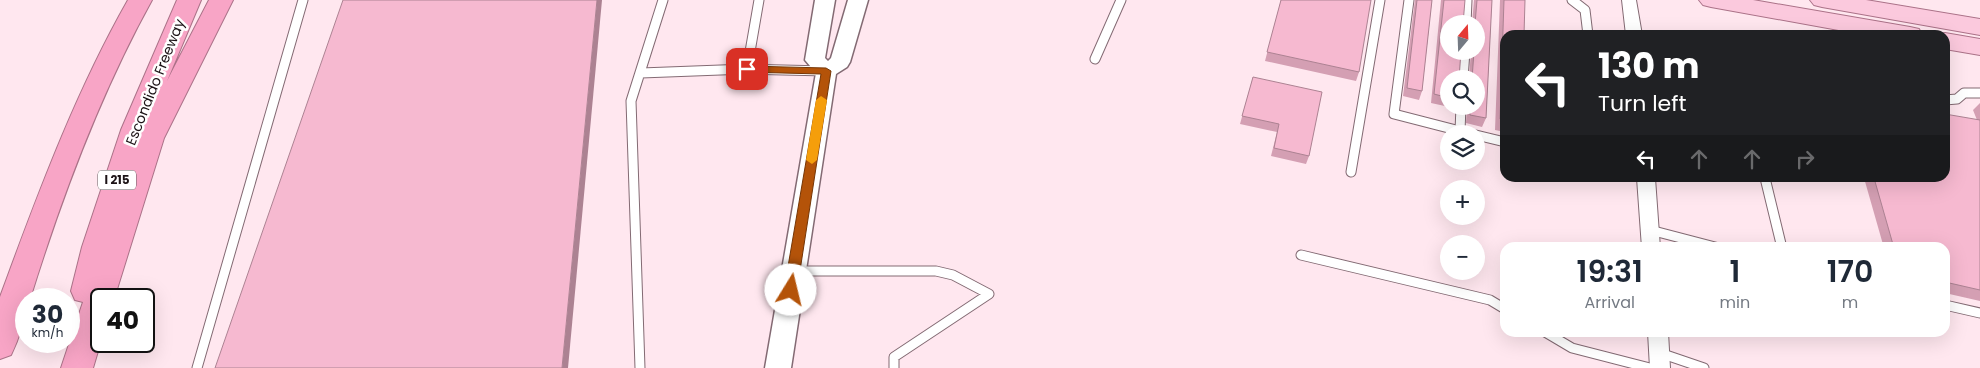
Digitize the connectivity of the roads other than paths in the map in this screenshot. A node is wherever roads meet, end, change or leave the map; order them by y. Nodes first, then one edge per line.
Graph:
1 (131, 0) edge
2 (140, 0) edge
3 (189, 0) edge
4 (221, 0) edge
5 (303, 0) edge
6 (663, 0) edge
7 (760, 0) edge
8 (825, 0) edge
9 (858, 0) edge
10 (1121, 0) edge
11 (1380, 0) edge
12 (1409, 0) edge
13 (1468, 0) edge
14 (1572, 0) edge
15 (1629, 0) edge
16 (1711, 0) edge
17 (1822, 0) edge
18 (1467, 15) edge
19 (1980, 27) edge
20 (1588, 30) edge
21 (1633, 30) edge
22 (1882, 30) edge
23 (115, 42) junction
24 (1950, 42) edge
25 (1980, 47) edge
26 (1095, 59) dead end
27 (747, 69) junction
28 (826, 71) junction
29 (641, 73) junction
30 (1980, 93) edge
31 (1950, 100) edge
32 (1440, 126) edge
33 (1485, 137) edge
34 (1500, 141) edge
35 (1351, 172) dead end
36 (1646, 182) edge
37 (1766, 182) edge
38 (1651, 239) edge
39 (1674, 242) edge
40 (1781, 242) edge
41 (1301, 255) dead end
42 (794, 271) junction
43 (1500, 306) edge
44 (1950, 306) edge
45 (1980, 313) edge
46 (1553, 337) edge
47 (1658, 337) edge
48 (0, 346) edge
49 (1657, 363) edge
50 (69, 368) edge
51 (77, 368) edge
52 (196, 368) edge
53 (640, 368) edge
54 (778, 368) edge
55 (894, 368) edge
56 (1704, 368) edge

1 - 23 highway
2 - 23 highway
3 - 50 highway, Escondido Freeway / I 215
4 - 51 highway
5 - 52 lane
6 - 29 lane
7 - 27 lane
8 - 28 street
9 - 28 street
10 - 26 lane
11 - 35 lane
12 - 32 lane
13 - 18 lane
14 - 20 lane
15 - 21 street
16 - 22 main road
17 - 19 main road
23 - 48 highway
24 - 25 main road
27 - 28 lane
27 - 29 lane
28 - 42 street
29 - 53 lane
30 - 31 lane
33 - 34 lane
36 - 38 street
37 - 40 lane
38 - 39 lane
41 - 43 lane
42 - 54 street
42 - 55 lane
44 - 45 lane
46 - 49 lane
47 - 49 street
49 - 56 lane

